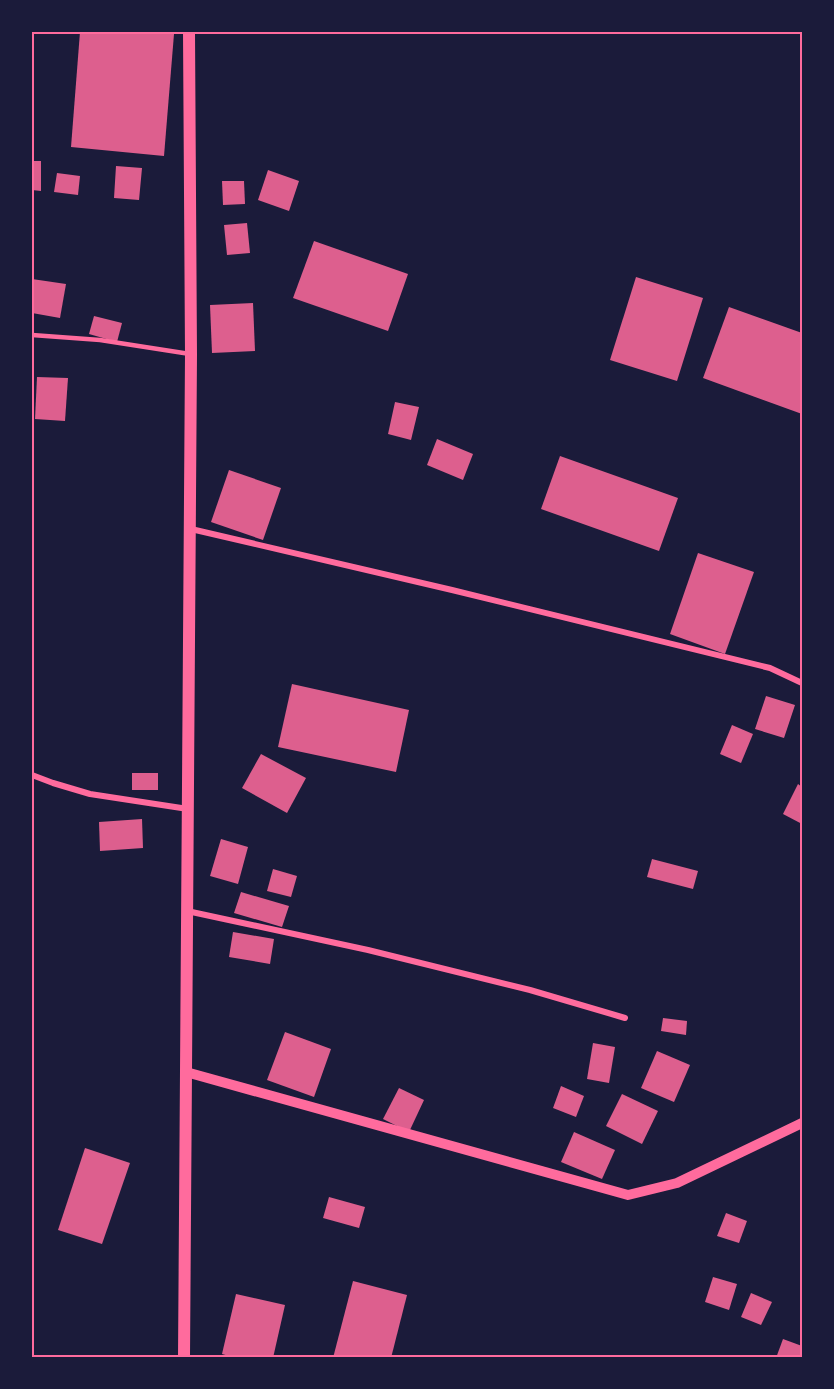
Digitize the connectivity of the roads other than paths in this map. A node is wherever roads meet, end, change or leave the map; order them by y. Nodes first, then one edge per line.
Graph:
1 (189, 32) edge
2 (32, 335) edge
3 (191, 354) junction
4 (191, 529) junction
5 (802, 683) edge
6 (32, 775) edge
7 (188, 809) junction
8 (187, 911) junction
9 (625, 1018) dead end
10 (186, 1072) junction
11 (802, 1123) edge
12 (184, 1358) edge

1 - 3 main road
2 - 3 lane
3 - 4 main road
4 - 5 street
4 - 7 main road
6 - 7 street
7 - 8 main road
8 - 9 street
8 - 10 main road
10 - 11 street
10 - 12 main road

